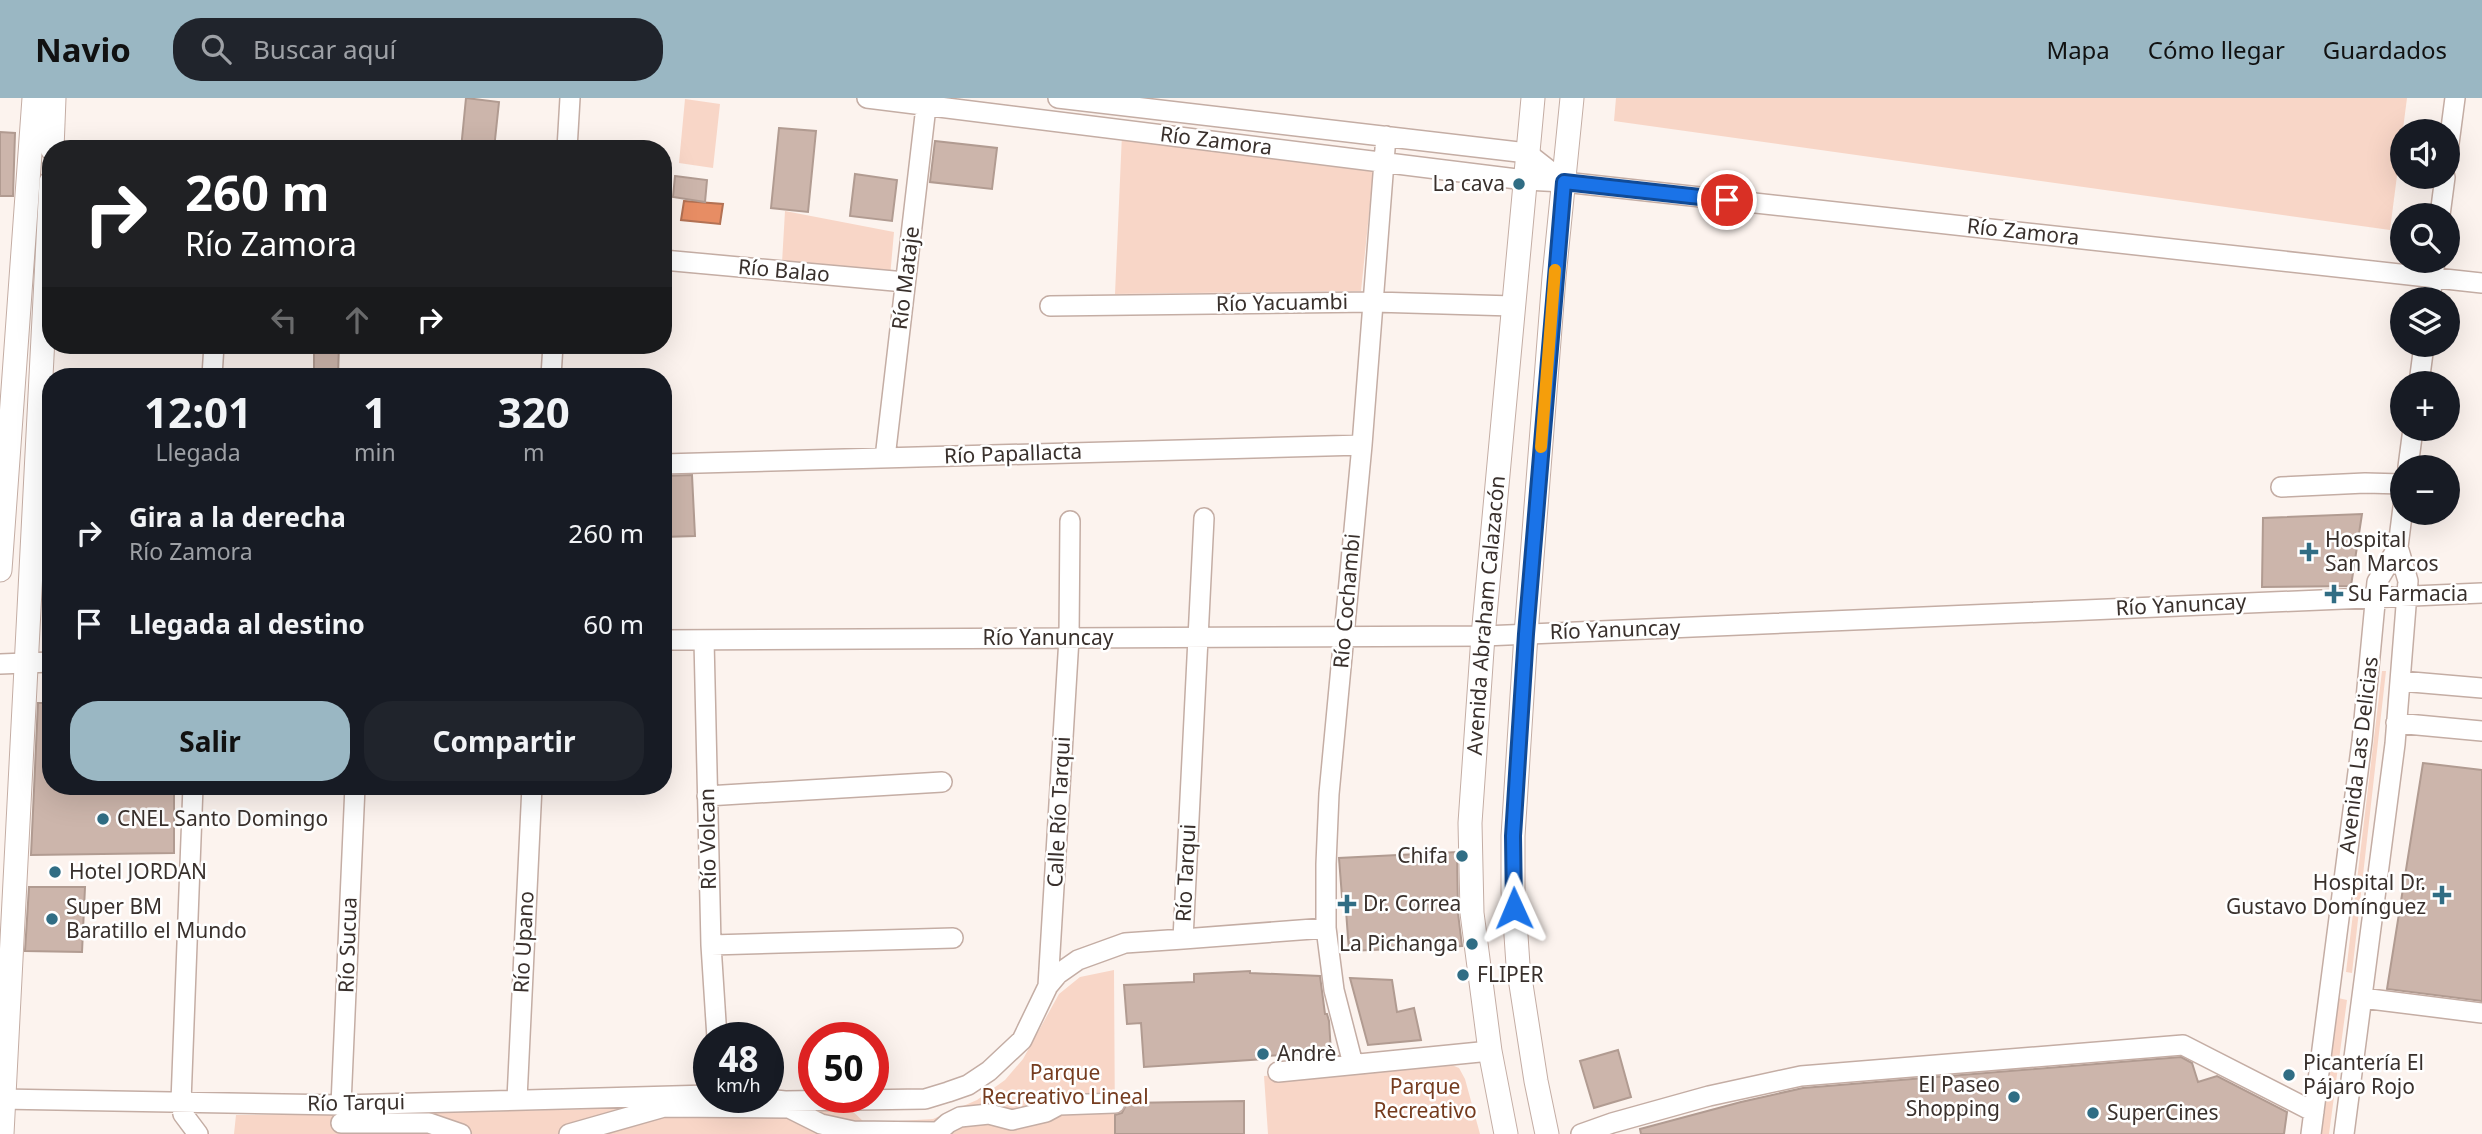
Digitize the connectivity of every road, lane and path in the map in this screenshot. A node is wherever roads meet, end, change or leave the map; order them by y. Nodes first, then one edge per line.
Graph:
1 (34, 98) edge
2 (54, 98) edge
3 (570, 98) edge
4 (867, 98) edge
5 (1058, 98) edge
6 (1533, 98) edge
7 (1572, 98) edge
8 (2455, 98) edge
9 (926, 102) edge
10 (2452, 119) edge
11 (1387, 136) junction
12 (52, 140) edge
13 (568, 140) edge
14 (1527, 153) junction
15 (1385, 162) junction
16 (1525, 180) junction
17 (1564, 182) junction
18 (672, 261) edge
19 (2390, 264) edge
20 (2450, 273) edge
21 (905, 282) junction
22 (2482, 283) edge
23 (1374, 302) junction
24 (1050, 306) dead end
25 (1513, 306) junction
26 (42, 368) edge
27 (1362, 445) junction
28 (885, 458) junction
29 (672, 464) edge
30 (2390, 484) edge
31 (2281, 487) dead end
32 (1204, 518) dead end
33 (1070, 521) dead end
34 (2401, 525) edge
35 (2398, 547) junction
36 (0, 557) edge
37 (0, 570) edge
38 (2482, 593) edge
39 (2407, 596) junction
40 (2376, 597) junction
41 (1526, 634) junction
42 (1483, 636) junction
43 (1199, 637) junction
44 (1343, 637) junction
45 (1069, 638) junction
46 (672, 640) edge
47 (704, 640) junction
48 (42, 662) edge
49 (27, 663) junction
50 (0, 664) edge
51 (2400, 681) junction
52 (2482, 688) edge
53 (2396, 723) junction
54 (2482, 730) edge
55 (2362, 741) junction
56 (2395, 744) junction
57 (942, 782) dead end
58 (193, 795) edge
59 (355, 795) edge
60 (532, 795) edge
61 (708, 796) junction
62 (1326, 928) junction
63 (6, 932) edge
64 (953, 938) dead end
65 (1183, 939) junction
66 (711, 946) junction
67 (2332, 975) junction
68 (2364, 978) junction
69 (1048, 986) junction
70 (2362, 998) junction
71 (2482, 1013) edge
72 (716, 1022) edge
73 (1490, 1051) junction
74 (1353, 1064) junction
75 (3, 1068) edge
76 (1278, 1072) dead end
77 (693, 1095) edge
78 (2, 1099) edge
79 (517, 1099) junction
80 (784, 1101) edge
81 (181, 1102) junction
82 (1115, 1103) dead end
83 (2314, 1112) junction
84 (341, 1114) junction
85 (2, 1134) edge
86 (198, 1134) edge
87 (461, 1134) edge
88 (569, 1134) edge
89 (1506, 1134) edge
90 (1547, 1134) edge
91 (1581, 1134) edge
92 (2311, 1134) edge
93 (2344, 1134) edge

1 - 36 main road
2 - 12 main road
3 - 13 street
4 - 9 street, Río Zamora
5 - 11 street, Río Zamora
6 - 14 main road, Avenida Abraham Calazacón
7 - 17 main road, Avenida Abraham Calazacón
8 - 10 street
9 - 15 street, Río Zamora
9 - 21 street, Río Mataje
11 - 14 street, Río Zamora
11 - 15 street, Río Cochambi
14 - 16 main road, Avenida Abraham Calazacón
14 - 17 street
15 - 16 street, Río Zamora
15 - 23 street, Río Cochambi
16 - 17 street, Río Zamora
16 - 25 main road, Avenida Abraham Calazacón
17 - 19 street, Río Zamora
17 - 41 main road, Avenida Abraham Calazacón
18 - 21 street, Río Balao
20 - 22 street, Río Zamora
21 - 28 street, Río Mataje
23 - 24 street, Río Yacuambi
23 - 25 street, Río Yacuambi
23 - 27 street, Río Cochambi
25 - 42 main road, Avenida Abraham Calazacón
26 - 49 main road
27 - 28 street, Río Papallacta
27 - 44 street, Río Cochambi
28 - 29 street, Río Papallacta
30 - 31 street
32 - 43 street, Río Tarqui
33 - 45 street, Calle Río Tarqui
34 - 35 street, Avenida Las Delicias
35 - 39 street, Avenida Las Delicias
35 - 40 street, Avenida Las Delicias
36 - 37 main road
38 - 39 street, Río Yanuncay
39 - 40 street, Río Yanuncay
39 - 51 street, Avenida Las Delicias
40 - 41 street, Río Yanuncay
40 - 55 street, Avenida Las Delicias
41 - 42 street, Río Yanuncay
41 - 90 main road, Avenida Abraham Calazacón
42 - 44 street, Río Yanuncay
42 - 73 main road, Avenida Abraham Calazacón
43 - 44 street, Río Yanuncay
43 - 45 street, Río Yanuncay
43 - 65 street, Río Tarqui
44 - 62 street, Río Cochambi
45 - 47 street, Río Yanuncay
45 - 69 street, Calle Río Tarqui
46 - 47 street, Río Yanuncay
47 - 61 street, Río Volcan
48 - 49 street
49 - 50 street
49 - 63 main road
51 - 52 street
51 - 53 street, Avenida Las Delicias
53 - 54 street
53 - 56 street, Avenida Las Delicias
55 - 56 street
55 - 67 street, Avenida Las Delicias
56 - 68 street, Avenida Las Delicias
57 - 61 street
58 - 81 street
59 - 84 street, Río Sucua
60 - 79 street, Río Upano
61 - 66 street, Río Volcan
62 - 65 street
62 - 74 street, Río Cochambi
63 - 75 main road
64 - 66 street
65 - 69 street, Río Tarqui
66 - 72 street, Río Volcan
67 - 68 street
67 - 83 street, Avenida Las Delicias
68 - 70 street, Avenida Las Delicias
69 - 80 street, Río Tarqui
70 - 71 street
70 - 93 street, Avenida Las Delicias
73 - 74 street
73 - 89 main road, Avenida Abraham Calazacón
74 - 76 street
75 - 78 main road
77 - 79 street, Río Tarqui
78 - 81 street, Río Tarqui
78 - 85 main road
79 - 84 street, Río Tarqui
81 - 84 street, Río Tarqui
81 - 86 street
82 - 88 street
83 - 91 street
83 - 92 street, Avenida Las Delicias
84 - 87 street

